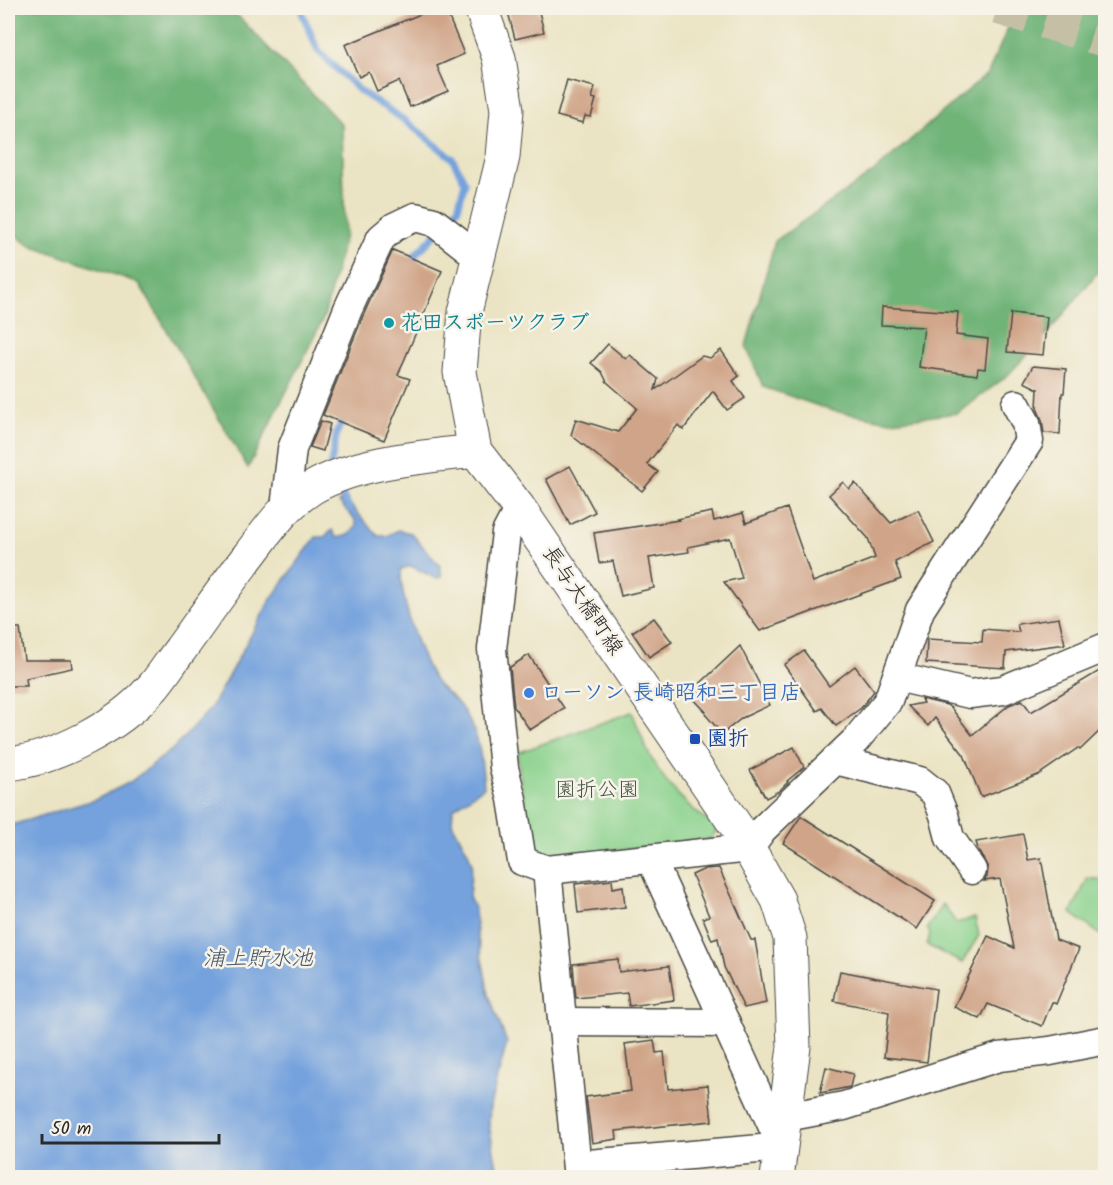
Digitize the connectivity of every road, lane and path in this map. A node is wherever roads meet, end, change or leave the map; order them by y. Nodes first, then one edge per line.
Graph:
1 (481, 8) edge
2 (480, 258) junction
3 (1016, 404) dead end
4 (475, 451) junction
5 (285, 508) junction
6 (519, 508) junction
7 (1106, 647) edge
8 (897, 677) junction
9 (835, 760) junction
10 (8, 764) edge
11 (749, 848) junction
12 (651, 859) junction
13 (546, 870) junction
14 (972, 870) dead end
15 (562, 1022) junction
16 (726, 1023) junction
17 (1106, 1040) edge
18 (782, 1147) edge
19 (578, 1171) edge

1 - 2 main road, 長与大橋町線
2 - 4 main road, 長与大橋町線
2 - 5 street
3 - 8 street
4 - 5 main road
4 - 6 main road, 長与大橋町線
5 - 10 main road
6 - 11 main road, 長与大橋町線
6 - 13 street
7 - 8 street
8 - 9 street
9 - 11 street
9 - 14 street
11 - 12 street
11 - 18 main road, 長与大橋町線
12 - 13 street
12 - 16 street
13 - 15 street
15 - 16 street
15 - 19 street
16 - 18 street
17 - 18 street
18 - 19 street

